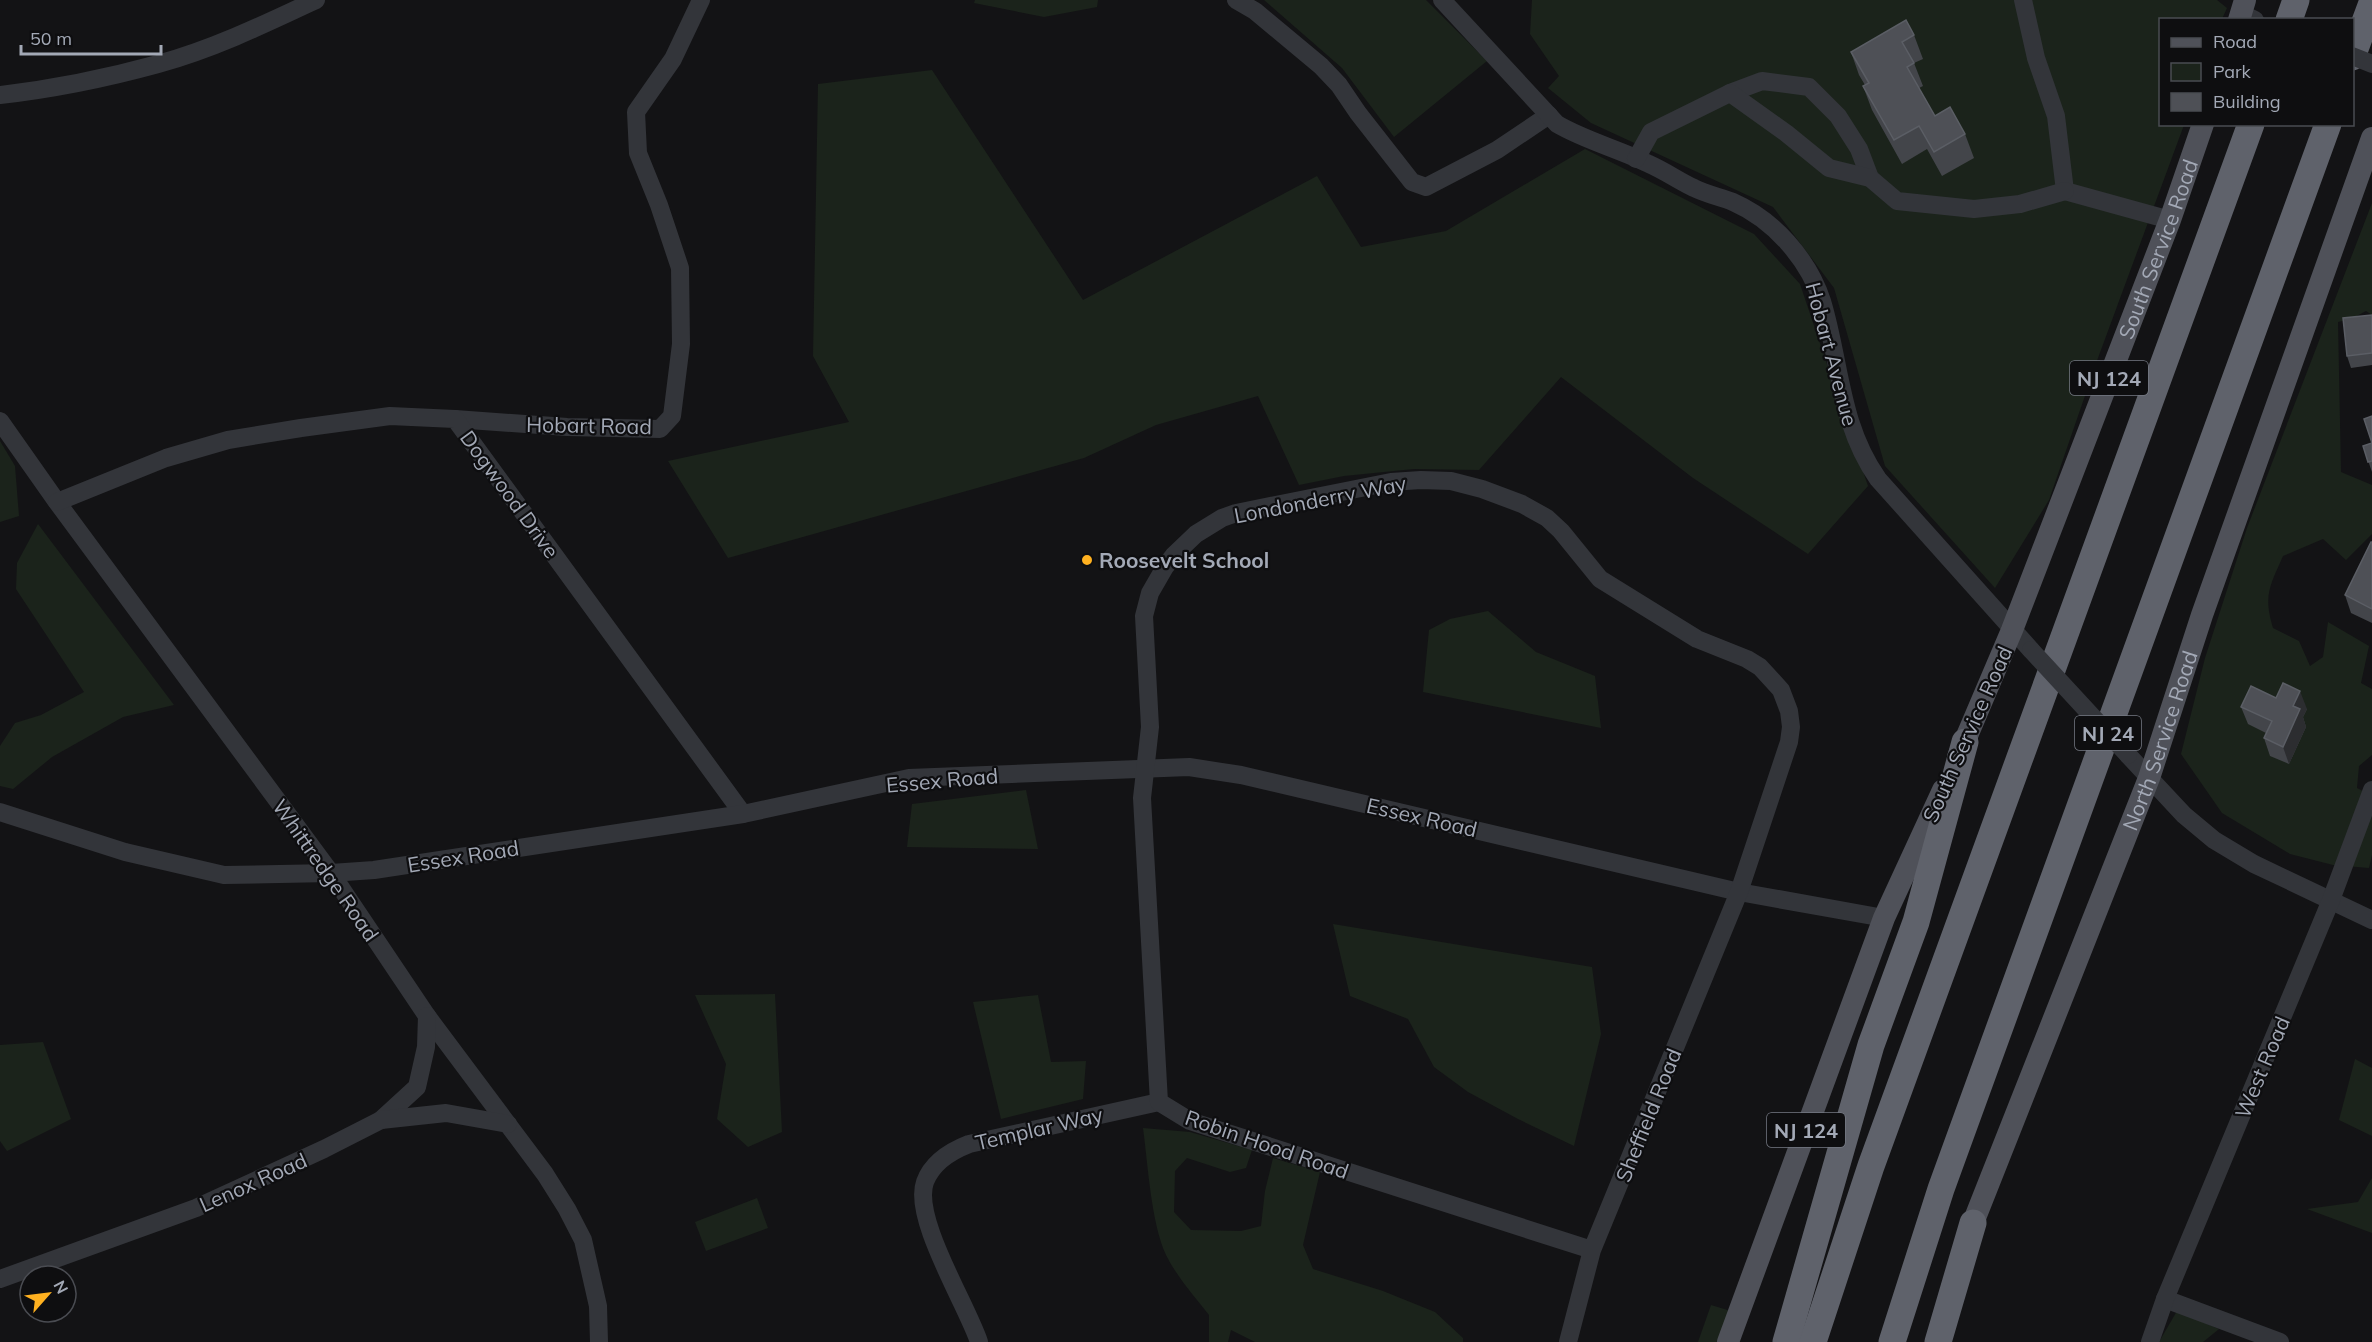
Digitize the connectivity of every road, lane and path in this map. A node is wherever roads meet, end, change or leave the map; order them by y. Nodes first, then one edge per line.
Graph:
1 (316, 0) edge
2 (701, 0) edge
3 (1236, 0) edge
4 (1442, 0) edge
5 (2023, 0) edge
6 (2296, 0) edge
7 (2372, 3) edge
8 (2290, 18) edge
9 (2354, 52) edge
10 (2354, 58) edge
11 (2372, 64) edge
12 (1730, 93) junction
13 (0, 95) edge
14 (1549, 115) junction
15 (2202, 126) edge
16 (2250, 126) edge
17 (2327, 126) edge
18 (2372, 138) edge
19 (1636, 159) junction
20 (1870, 178) junction
21 (2065, 191) junction
22 (2170, 220) junction
23 (455, 419) junction
24 (0, 421) edge
25 (57, 502) junction
26 (2012, 630) junction
27 (1965, 742) junction
28 (1146, 769) junction
29 (2149, 778) junction
30 (2372, 790) edge
31 (0, 812) edge
32 (743, 814) junction
33 (331, 873) junction
34 (1739, 892) junction
35 (2331, 900) junction
36 (1884, 918) junction
37 (2372, 920) edge
38 (427, 1016) junction
39 (1159, 1102) junction
40 (381, 1120) junction
41 (508, 1124) junction
42 (1973, 1223) junction
43 (1592, 1250) junction
44 (0, 1279) edge
45 (2165, 1299) junction
46 (599, 1342) edge
47 (979, 1342) edge
48 (1568, 1342) edge
49 (1728, 1342) edge
50 (1786, 1342) edge
51 (1813, 1342) edge
52 (1892, 1342) edge
53 (1938, 1342) edge
54 (1947, 1342) edge
55 (2150, 1342) edge
56 (2280, 1342) edge

1 - 13 street
2 - 23 street, Hobart Road
3 - 14 street
4 - 14 street, Hobart Avenue
5 - 21 street
6 - 8 highway
7 - 9 highway
10 - 11 street, bridge
12 - 19 street
12 - 20 street
12 - 20 street
14 - 19 street, Hobart Avenue
15 - 22 main road, South Service Road / NJ 124
16 - 51 highway
17 - 52 highway, NJ 24
18 - 29 main road, North Service Road
19 - 26 street, Hobart Avenue
20 - 21 street
21 - 22 street
22 - 26 main road, South Service Road / NJ 124
23 - 25 street, Dogwood Drive
23 - 32 street, Dogwood Drive
24 - 25 street, Whittredge Road
25 - 33 street, Whittredge Road
26 - 27 main road, South Service Road / NJ 124
26 - 29 street, Hobart Avenue, bridge
27 - 36 main road, South Service Road / NJ 124
27 - 50 highway
28 - 32 street, Essex Road
28 - 34 street, Essex Road
28 - 34 street, Londonderry Way
28 - 39 street, Robin Hood Road
29 - 35 street, Hobart Avenue
29 - 42 main road, North Service Road
30 - 35 street, West Road
31 - 33 street, Essex Road
32 - 33 street, Essex Road
33 - 38 street, Whittredge Road
34 - 36 street, Essex Road
34 - 43 street, Sheffield Road
35 - 37 street, Hobart Avenue
35 - 45 street, West Road
36 - 49 main road, South Service Road / NJ 124
38 - 40 street
38 - 41 street, Whittredge Road
39 - 43 street, Robin Hood Road
39 - 47 street, Templar Way
40 - 41 street, Lenox Road
40 - 44 street, Lenox Road
41 - 46 street, Whittredge Road
42 - 53 highway
42 - 54 main road, North Service Road
43 - 48 street, Sheffield Road
45 - 55 street, West Road
45 - 56 street

